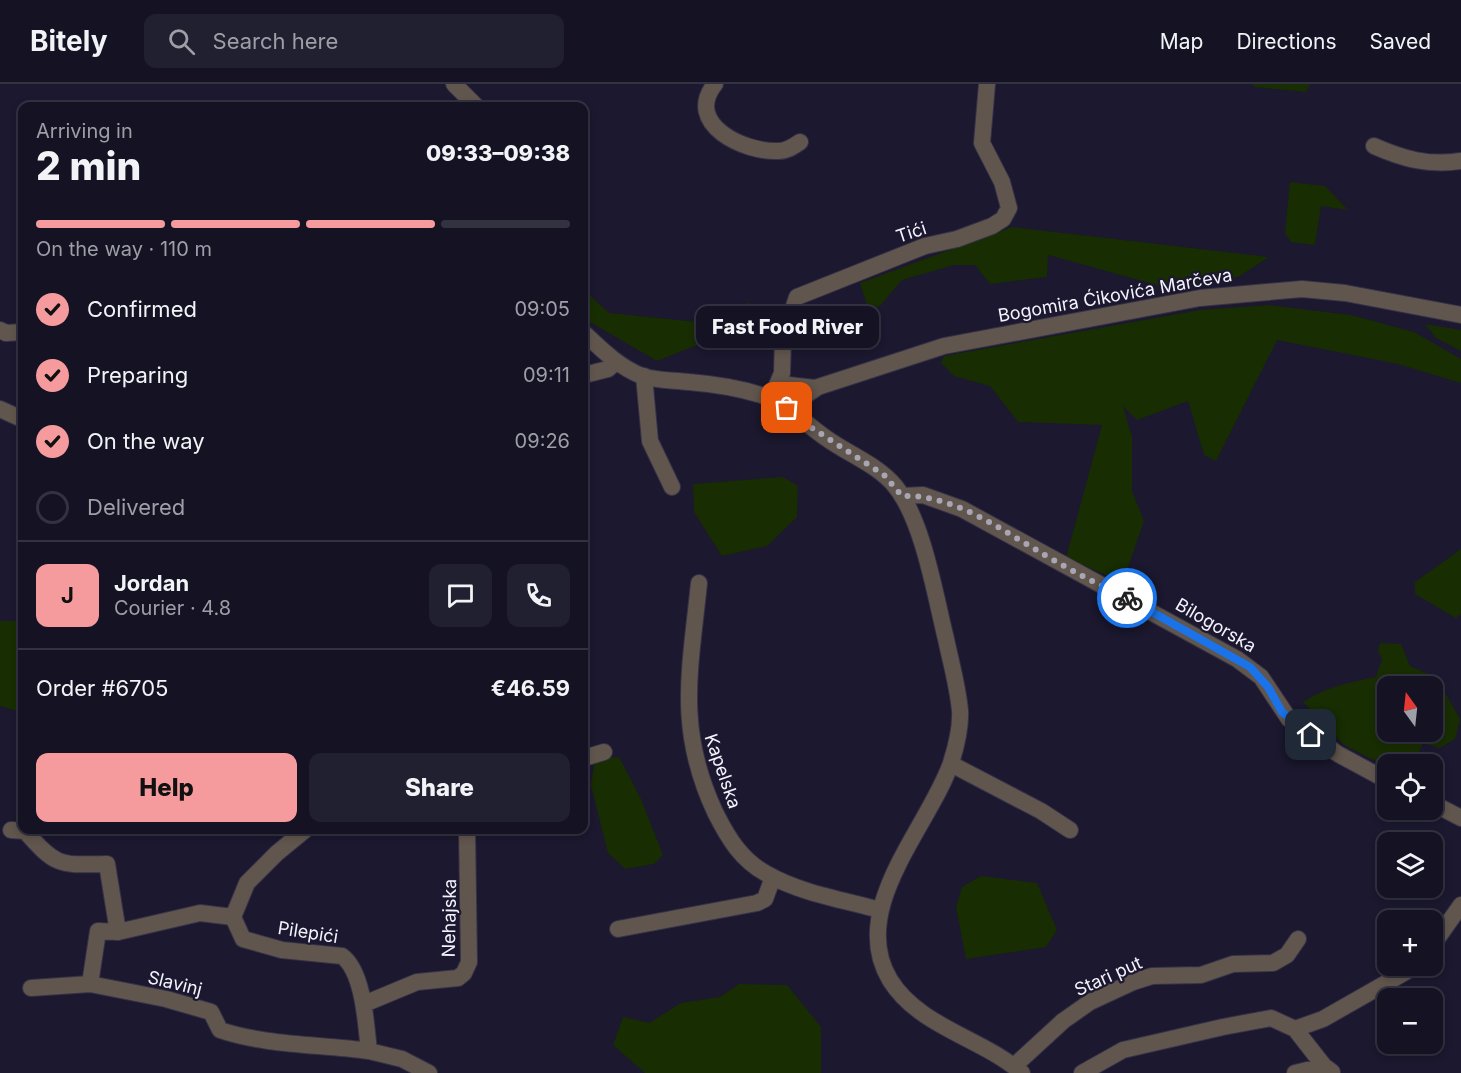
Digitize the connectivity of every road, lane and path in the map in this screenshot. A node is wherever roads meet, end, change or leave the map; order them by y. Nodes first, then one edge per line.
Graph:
1 (454, 84) edge
2 (715, 84) edge
3 (987, 84) edge
4 (472, 102) edge
5 (800, 142) dead end
6 (1374, 146) dead end
7 (1461, 161) edge
8 (1461, 315) edge
9 (0, 330) edge
10 (18, 332) edge
11 (588, 337) edge
12 (616, 362) junction
13 (588, 374) edge
14 (644, 376) junction
15 (780, 381) junction
16 (816, 388) junction
17 (771, 399) junction
18 (787, 408) junction
19 (0, 410) edge
20 (18, 417) edge
21 (672, 487) dead end
22 (902, 496) junction
23 (699, 584) dead end
24 (604, 752) dead end
25 (588, 757) edge
26 (951, 764) junction
27 (1377, 775) edge
28 (1443, 808) edge
29 (1461, 818) edge
30 (11, 830) dead end
31 (18, 830) edge
32 (1070, 830) dead end
33 (28, 834) edge
34 (300, 834) edge
35 (467, 834) edge
36 (772, 877) junction
37 (1461, 905) edge
38 (880, 910) junction
39 (233, 917) junction
40 (618, 929) dead end
41 (1443, 930) edge
42 (118, 932) junction
43 (1298, 939) dead end
44 (1398, 976) edge
45 (90, 984) junction
46 (31, 988) dead end
47 (364, 1004) junction
48 (1295, 1029) junction
49 (369, 1051) junction
50 (1018, 1069) edge
51 (1328, 1070) edge
52 (429, 1073) edge
53 (1082, 1073) edge
54 (1295, 1073) edge

1 - 4 street
2 - 5 street
3 - 15 street, Tići
6 - 7 street
8 - 16 street, Bogomira Ćikovića Marčeva
9 - 10 street
11 - 12 street
12 - 13 street
12 - 14 street
14 - 17 street
14 - 21 street
15 - 16 street
15 - 17 street, Tići
16 - 18 street, Bogomira Ćikovića Marčeva
17 - 18 street
18 - 22 street
19 - 20 street
22 - 26 street
22 - 27 street, Bilogorska
23 - 36 street, Kapelska
24 - 25 street
26 - 32 street
26 - 38 street
28 - 29 street
30 - 31 street
33 - 42 street
34 - 39 street
35 - 47 street, Nehajska
36 - 38 street, Kapelska
36 - 40 street
37 - 41 street
38 - 50 street
39 - 42 street
39 - 47 street, Pilepići
42 - 45 street
43 - 50 street, Stari put
44 - 48 street
45 - 46 street, Slavinj
45 - 49 street, Slavinj
47 - 49 street, Pilepići
48 - 51 street
48 - 53 street
49 - 52 street
51 - 54 street

